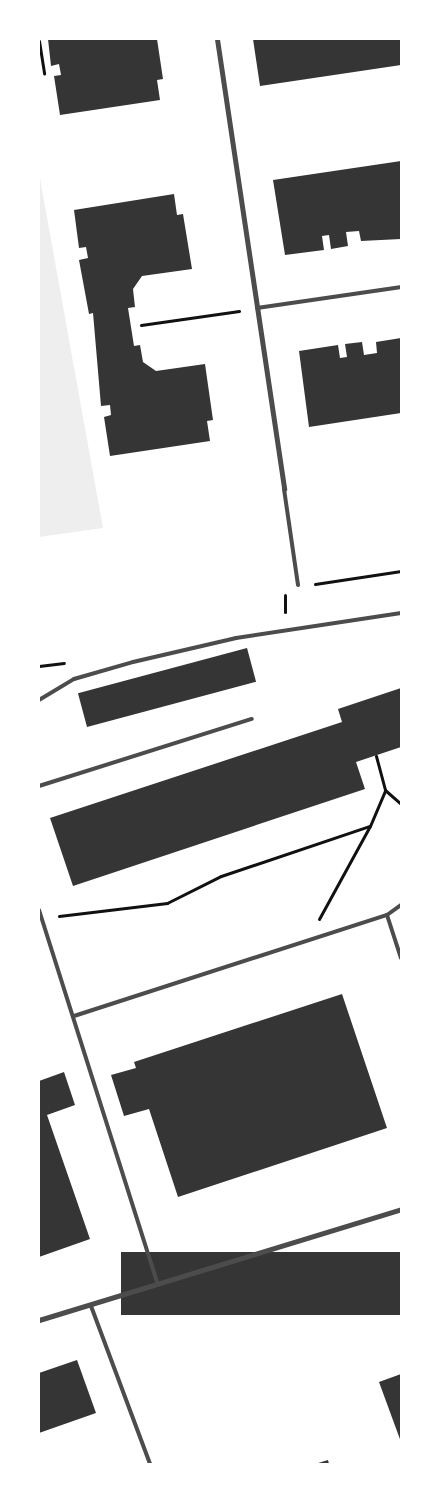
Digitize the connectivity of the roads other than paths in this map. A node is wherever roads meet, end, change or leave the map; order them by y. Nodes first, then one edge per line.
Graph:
1 (217, 39) edge
2 (401, 287) edge
3 (257, 308) junction
4 (284, 489) joint
5 (298, 585) road end
6 (401, 613) edge
7 (39, 700) edge
8 (252, 719) dead end
9 (39, 786) edge
10 (401, 905) edge
11 (39, 910) edge
12 (387, 916) junction
13 (401, 958) edge
14 (74, 1016) junction
15 (401, 1209) edge
16 (157, 1283) junction
17 (91, 1306) junction
18 (39, 1320) edge
19 (150, 1464) edge

1 - 3 street
2 - 3 lane
3 - 4 street
4 - 5 lane
6 - 7 lane
8 - 9 lane
10 - 12 lane
11 - 14 lane
12 - 13 lane
12 - 14 lane
14 - 16 lane
15 - 16 street
16 - 17 street
17 - 18 street
17 - 19 lane

